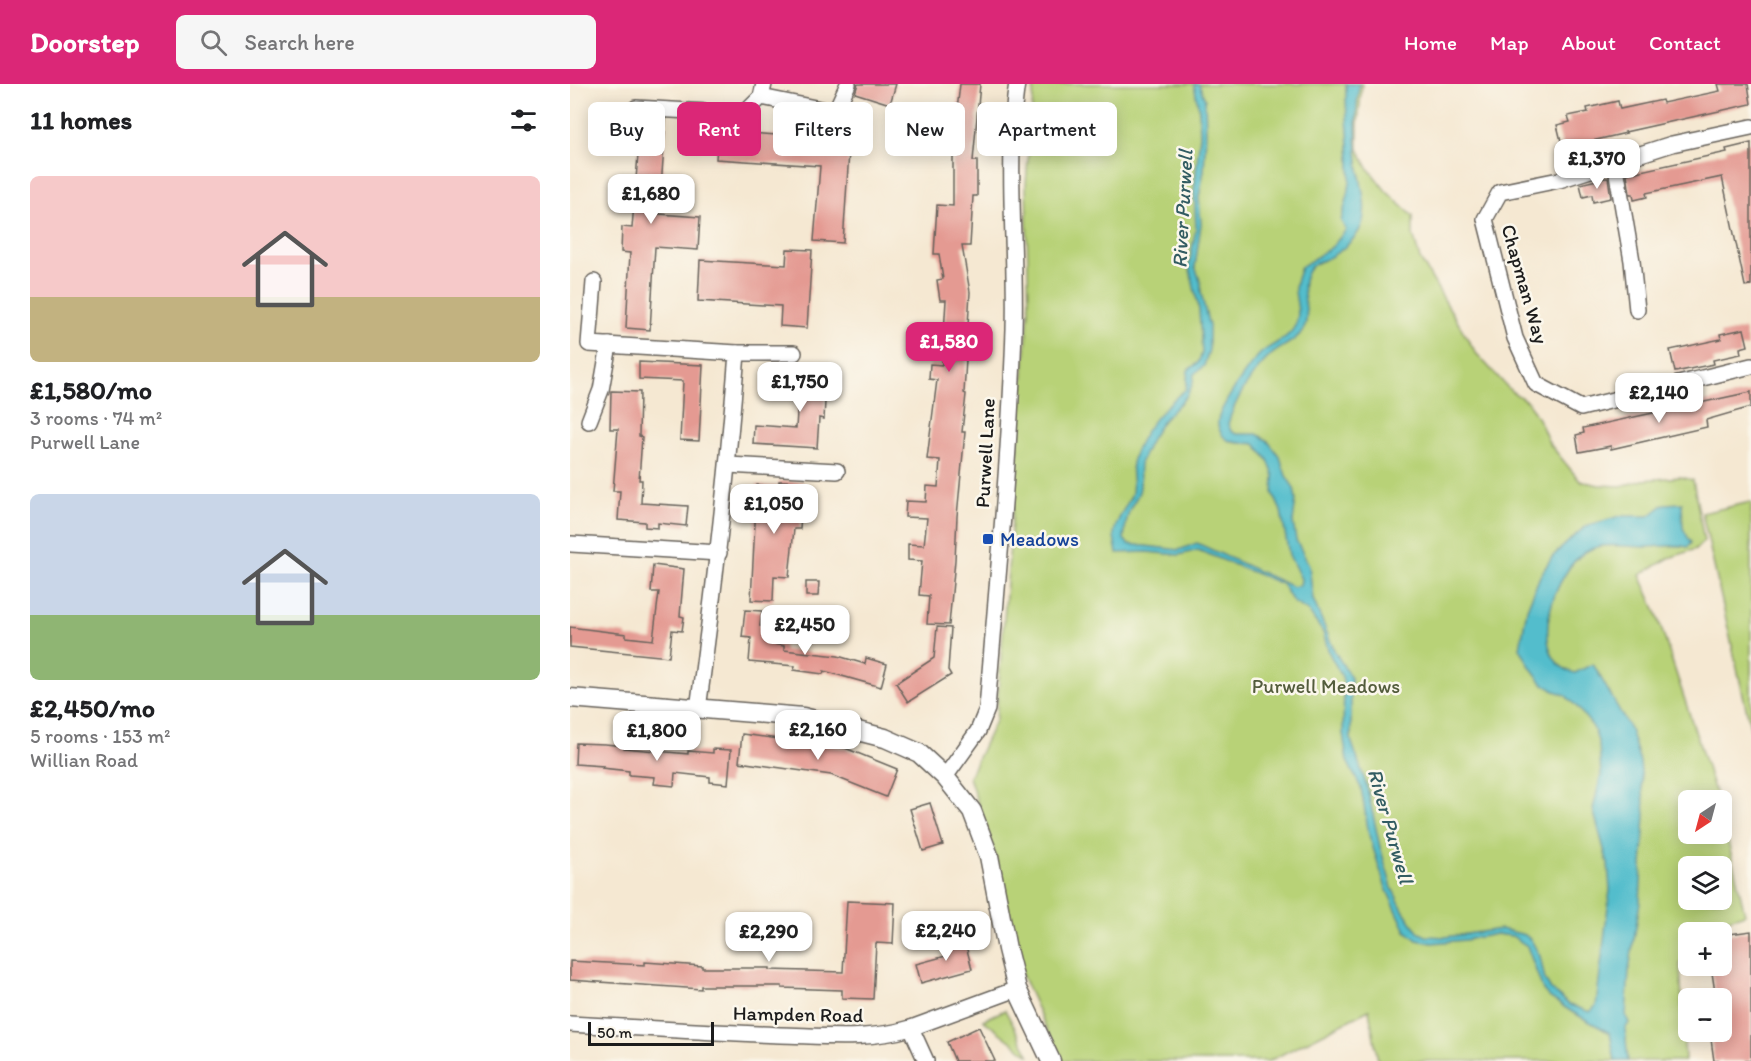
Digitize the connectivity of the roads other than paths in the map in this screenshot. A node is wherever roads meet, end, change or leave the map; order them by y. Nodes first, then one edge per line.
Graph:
1 (848, 84) edge
2 (1017, 84) edge
3 (762, 91) edge
4 (665, 110) edge
5 (1751, 127) edge
6 (1615, 162) junction
7 (594, 282) dead end
8 (1636, 310) dead end
9 (609, 345) junction
10 (737, 353) junction
11 (794, 353) dead end
12 (1751, 366) edge
13 (589, 421) dead end
14 (728, 465) junction
15 (837, 471) dead end
16 (571, 544) edge
17 (719, 553) junction
18 (570, 698) edge
19 (698, 709) junction
20 (945, 777) junction
21 (1017, 988) junction
22 (570, 1024) edge
23 (911, 1028) junction
24 (926, 1061) edge
25 (1051, 1061) edge

1 - 3 street
2 - 20 street, Purwell Lane
3 - 4 street
5 - 6 street
6 - 8 street
6 - 12 street, Chapman Way
7 - 9 street
9 - 10 street
9 - 13 street
10 - 11 street
10 - 14 street
14 - 15 street
14 - 17 street
16 - 17 street
17 - 19 street
18 - 19 street
19 - 20 street
20 - 21 street
21 - 23 street, Hampden Road
21 - 25 street
22 - 23 street, Hampden Road
23 - 24 street

